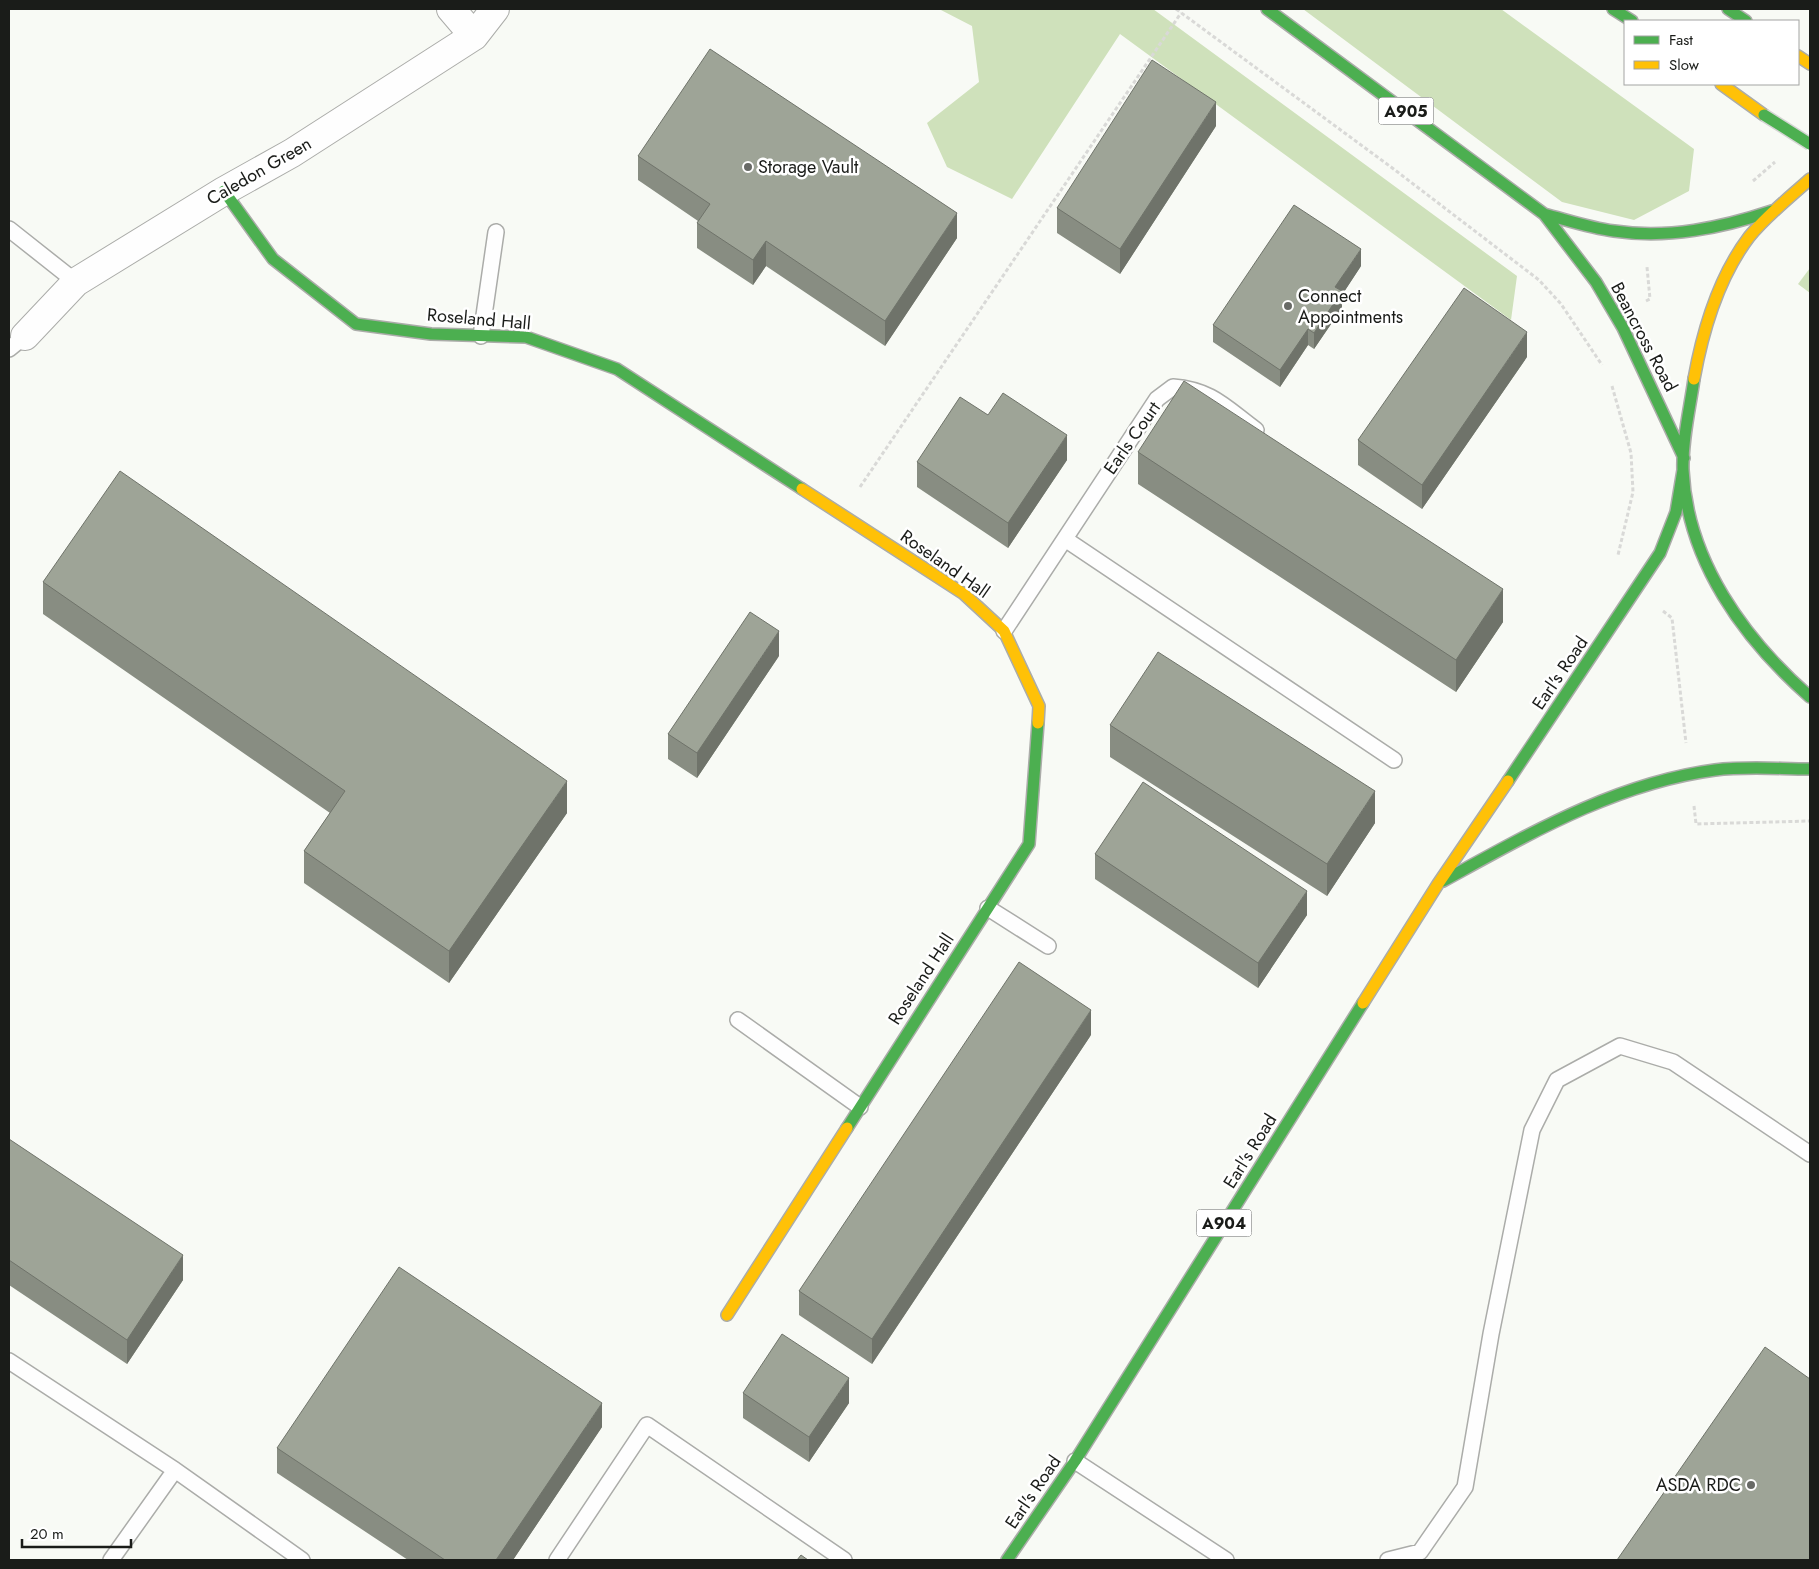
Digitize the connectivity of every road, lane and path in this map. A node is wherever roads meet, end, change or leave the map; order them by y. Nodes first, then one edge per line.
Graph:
1 (451, 9) edge
2 (495, 9) edge
3 (1176, 9) edge
4 (1267, 9) edge
5 (1613, 9) edge
6 (1728, 9) edge
7 (1181, 13) junction
8 (1630, 20) edge
9 (1744, 20) edge
10 (474, 36) junction
11 (1799, 57) edge
12 (1810, 64) edge
13 (1722, 85) edge
14 (1810, 144) edge
15 (1782, 157) dead end
16 (1810, 179) edge
17 (1746, 188) dead end
18 (224, 191) junction
19 (1775, 210) junction
20 (1544, 214) junction
21 (9, 229) edge
22 (496, 232) dead end
23 (76, 282) junction
24 (481, 336) junction
25 (17, 342) edge
26 (1602, 366) dead end
27 (1610, 382) dead end
28 (1266, 437) edge
29 (1684, 464) junction
30 (842, 515) junction
31 (1065, 539) junction
32 (1638, 589) junction
33 (1004, 631) junction
34 (1810, 698) edge
35 (1394, 760) dead end
36 (1810, 769) edge
37 (1690, 774) junction
38 (1810, 820) edge
39 (1438, 884) junction
40 (988, 908) junction
41 (1048, 946) dead end
42 (738, 1020) dead end
43 (860, 1107) junction
44 (1810, 1154) edge
45 (727, 1315) dead end
46 (9, 1361) edge
47 (1075, 1461) junction
48 (175, 1470) junction
49 (111, 1560) edge
50 (302, 1560) edge
51 (557, 1560) edge
52 (844, 1560) edge
53 (1007, 1560) edge
54 (1226, 1560) edge
55 (1388, 1560) edge

1 - 10 street
2 - 10 street, Caledon Green
3 - 7 path
4 - 20 main road, Beancross Road / A905
5 - 8 main road
6 - 9 main road
7 - 26 path
7 - 30 path
10 - 18 street, Caledon Green
11 - 12 main road
13 - 14 main road, bridge
15 - 17 path
16 - 19 main road
18 - 23 street, Caledon Green
18 - 24 main road, Roseland Hall
19 - 20 main road, Beancross Road / A905
19 - 29 main road
20 - 29 main road, Beancross Road / A905
21 - 23 lane
22 - 24 lane
23 - 25 street, Caledon Green
24 - 30 main road, Roseland Hall
27 - 32 path
28 - 31 lane, Earls Court
29 - 32 main road, Earl's Road
29 - 34 main road
30 - 33 main road, Roseland Hall
31 - 33 lane, Earls Court
31 - 35 lane
32 - 37 path
32 - 39 main road, Earl's Road
33 - 40 main road, Roseland Hall
36 - 37 main road, Earl's Road
37 - 38 path
37 - 39 main road, Earl's Road
39 - 47 main road, Earl's Road / A904
40 - 41 lane
40 - 43 main road, Roseland Hall
42 - 43 lane
43 - 45 main road, Roseland Hall
44 - 55 lane
46 - 48 lane
47 - 53 main road, Earl's Road / A904
47 - 54 lane
48 - 49 lane
48 - 50 lane
51 - 52 lane

